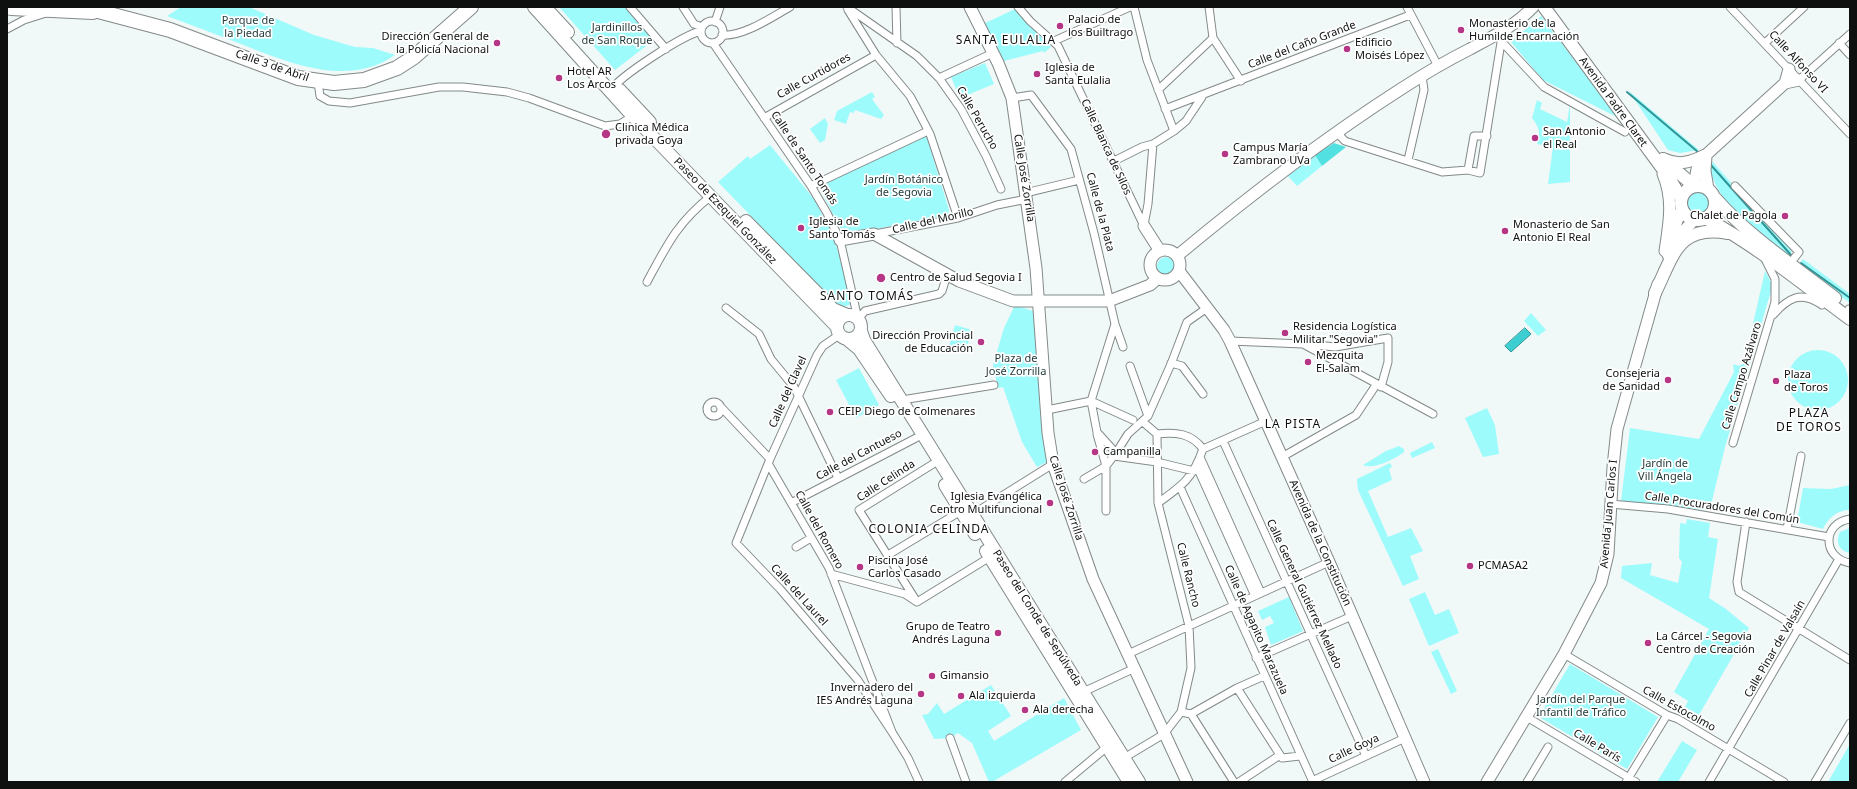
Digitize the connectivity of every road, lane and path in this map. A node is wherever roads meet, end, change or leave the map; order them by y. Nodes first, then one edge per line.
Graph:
1 (83, 7) edge
2 (472, 7) edge
3 (534, 7) edge
4 (545, 7) edge
5 (630, 7) edge
6 (683, 7) edge
7 (720, 7) edge
8 (790, 7) edge
9 (847, 7) edge
10 (896, 7) edge
11 (970, 7) edge
12 (1018, 7) edge
13 (1130, 7) edge
14 (1134, 7) edge
15 (1209, 7) edge
16 (1407, 7) edge
17 (1544, 7) edge
18 (1552, 7) edge
19 (1730, 7) edge
20 (1804, 7) edge
21 (1528, 9) edge
22 (10, 10) edge
23 (59, 10) junction
24 (101, 13) junction
25 (1410, 15) junction
26 (715, 22) junction
27 (7, 29) edge
28 (702, 29) junction
29 (878, 29) junction
30 (1503, 30) junction
31 (1850, 34) edge
32 (722, 35) junction
33 (1213, 38) junction
34 (867, 39) junction
35 (1054, 41) junction
36 (1502, 42) junction
37 (1765, 42) junction
38 (713, 43) junction
39 (896, 43) junction
40 (1840, 43) junction
41 (666, 49) junction
42 (993, 53) junction
43 (876, 55) junction
44 (1850, 55) edge
45 (1438, 66) junction
46 (1789, 69) junction
47 (1422, 76) junction
48 (939, 78) junction
49 (1799, 80) junction
50 (1241, 81) junction
51 (318, 82) junction
52 (1785, 83) junction
53 (612, 85) junction
54 (1158, 90) junction
55 (1202, 97) junction
56 (1012, 98) junction
57 (1165, 109) junction
58 (633, 116) junction
59 (764, 118) junction
60 (1339, 129) junction
61 (928, 131) junction
62 (1174, 131) junction
63 (1624, 132) dead end
64 (1850, 134) edge
65 (1487, 136) junction
66 (1153, 144) junction
67 (1707, 154) junction
68 (1659, 159) junction
69 (1116, 160) junction
70 (1408, 160) junction
71 (1468, 170) junction
72 (1079, 180) junction
73 (811, 186) junction
74 (1694, 186) junction
75 (1735, 186) dead end
76 (1001, 189) dead end
77 (1711, 194) junction
78 (711, 196) junction
79 (1026, 196) junction
80 (1682, 203) junction
81 (958, 218) junction
82 (1700, 219) junction
83 (1144, 226) junction
84 (874, 234) junction
85 (1735, 234) junction
86 (840, 240) junction
87 (1160, 251) junction
88 (1665, 251) junction
89 (1760, 252) junction
90 (1177, 256) junction
91 (1792, 261) dead end
92 (1179, 271) junction
93 (947, 275) junction
94 (1158, 278) junction
95 (647, 282) dead end
96 (1655, 293) junction
97 (1039, 301) junction
98 (1109, 301) junction
99 (726, 308) dead end
100 (1207, 308) junction
101 (1850, 312) edge
102 (1772, 315) junction
103 (855, 321) junction
104 (1115, 324) junction
105 (1850, 324) edge
106 (841, 334) junction
107 (1230, 340) junction
108 (1303, 344) junction
109 (1123, 347) dead end
110 (1171, 363) junction
111 (1130, 366) dead end
112 (994, 385) dead end
113 (1378, 386) junction
114 (1203, 394) dead end
115 (798, 396) junction
116 (902, 400) junction
117 (1091, 401) junction
118 (720, 406) dead end
119 (1047, 410) junction
120 (1433, 414) dead end
121 (1146, 419) junction
122 (1133, 420) dead end
123 (1266, 421) junction
124 (1097, 432) junction
125 (1157, 434) junction
126 (916, 438) junction
127 (1223, 440) junction
128 (1733, 443) dead end
129 (1203, 449) junction
130 (1115, 455) junction
131 (1801, 456) dead end
132 (1282, 457) junction
133 (770, 462) junction
134 (1157, 462) junction
135 (932, 464) junction
136 (1053, 464) junction
137 (1106, 466) junction
138 (1198, 469) junction
139 (838, 478) junction
140 (1084, 479) dead end
141 (1180, 487) junction
142 (791, 503) junction
143 (1158, 503) junction
144 (1610, 504) junction
145 (961, 510) junction
146 (1106, 511) dead end
147 (973, 514) junction
148 (1850, 519) edge
149 (1746, 522) junction
150 (1787, 529) junction
151 (1829, 537) junction
152 (811, 538) junction
153 (796, 547) dead end
154 (888, 555) junction
155 (990, 557) junction
156 (1839, 559) junction
157 (1329, 562) junction
158 (1850, 562) edge
159 (832, 574) junction
160 (1286, 582) junction
161 (1257, 592) junction
162 (917, 602) junction
163 (1233, 606) junction
164 (1352, 616) junction
165 (1189, 626) junction
166 (1799, 629) junction
167 (1311, 634) junction
168 (1128, 654) junction
169 (1564, 654) junction
170 (1256, 658) junction
171 (1850, 660) edge
172 (1135, 668) junction
173 (870, 676) junction
174 (1264, 676) junction
175 (856, 679) junction
176 (1237, 688) junction
177 (1083, 692) junction
178 (1181, 712) junction
179 (1191, 714) junction
180 (1667, 715) junction
181 (1525, 716) junction
182 (1850, 723) edge
183 (892, 732) junction
184 (1164, 734) junction
185 (950, 738) dead end
186 (1405, 738) junction
187 (1107, 747) junction
188 (1548, 747) dead end
189 (1729, 749) junction
190 (1280, 755) junction
191 (1300, 756) junction
192 (1366, 756) junction
193 (1124, 758) junction
194 (1627, 780) edge
195 (1312, 781) edge
196 (919, 782) edge
197 (966, 782) edge
198 (1065, 782) edge
199 (1129, 782) edge
200 (1139, 782) edge
201 (1188, 782) edge
202 (1234, 782) edge
203 (1239, 782) edge
204 (1424, 782) edge
205 (1487, 782) edge
206 (1527, 782) edge
207 (1636, 782) edge
208 (1709, 782) edge
209 (1784, 782) edge
210 (1815, 782) edge

1 - 24 highway, Calle 3 de Abril
2 - 51 highway, Calle 3 de Abril
3 - 53 main road, Paseo de Ezequiel González
4 - 53 main road, Paseo de Ezequiel González
5 - 41 street
6 - 28 street
7 - 26 street
8 - 32 street
9 - 29 street, Calle Perucho
9 - 34 street
10 - 39 street
11 - 42 main road, Calle José Zorrilla
12 - 35 street
13 - 35 street
14 - 54 street
15 - 33 street
16 - 25 street
17 - 68 main road, Avenida Padre Claret
18 - 68 main road, Avenida Padre Claret
19 - 37 street, Calle Alfonso VI
20 - 37 street
21 - 30 main road
22 - 23 highway, Calle 3 de Abril
23 - 24 highway, Calle 3 de Abril
23 - 27 street
24 - 51 highway, Calle 3 de Abril
25 - 45 street
25 - 50 street, Calle del Caño Grande
26 - 28 street
26 - 32 street
28 - 38 street
28 - 41 street
29 - 34 street
29 - 39 street, Calle Perucho
30 - 36 street
30 - 45 main road
31 - 40 street
32 - 38 street
33 - 50 street
33 - 54 street
34 - 43 street
35 - 69 street, Calle Blanca de Silos
36 - 63 street
36 - 65 street
37 - 46 street, Calle Alfonso VI
38 - 59 street, Calle de Santo Tomás
39 - 48 street, Calle Perucho
40 - 44 street
40 - 49 street
41 - 53 street
42 - 48 street
42 - 56 main road, Calle José Zorrilla
43 - 59 street, Calle Curtidores
43 - 61 street
45 - 47 main road
46 - 49 street, Calle Alfonso VI
46 - 52 main road
47 - 60 main road
47 - 70 street
48 - 76 street, Calle Perucho
49 - 52 main road
49 - 64 street, Calle Alfonso VI
50 - 55 street, Calle del Caño Grande
51 - 58 street
52 - 67 main road
53 - 58 main road, Paseo de Ezequiel González
53 - 103 main road, Paseo de Ezequiel González
54 - 57 street
55 - 57 street, Calle del Caño Grande
55 - 62 street
56 - 72 street, Calle de la Plata
56 - 79 main road, Calle José Zorrilla
57 - 62 street
58 - 78 main road, Paseo de Ezequiel González
59 - 73 street, Calle de Santo Tomás
60 - 70 street
60 - 90 main road
61 - 73 street
61 - 81 street
62 - 66 street
65 - 71 street
65 - 71 street
66 - 69 street
66 - 83 street
67 - 68 main road
67 - 74 main road
67 - 77 main road
68 - 74 main road, Avenida Padre Claret
68 - 80 main road, Avenida Padre Claret
68 - 88 main road
69 - 83 street, Calle Blanca de Silos
70 - 71 street
72 - 79 street, Calle del Morillo
72 - 98 street, Calle de la Plata
73 - 86 street, Calle de Santo Tomás
74 - 77 main road
74 - 80 main road
75 - 91 street
77 - 82 main road
77 - 101 main road
78 - 95 street
78 - 106 main road, Paseo de Ezequiel González
79 - 81 street, Calle del Morillo
79 - 97 main road, Calle José Zorrilla
80 - 82 main road
80 - 88 main road, Avenida Juan Carlos I
81 - 84 street, Calle del Morillo
82 - 85 main road
82 - 96 main road, Avenida Juan Carlos I
83 - 87 main road, Calle Blanca de Silos
84 - 86 main road, Calle del Morillo
84 - 93 main road
85 - 89 main road
85 - 96 main road
86 - 103 street, Calle de Santo Tomás
87 - 90 main road
87 - 94 main road
88 - 96 main road, Avenida Juan Carlos I
89 - 101 main road
89 - 102 street, Calle Campo Azálvaro
90 - 92 main road
92 - 94 main road
92 - 100 main road, Avenida de la Constitución
93 - 97 main road
93 - 103 street
94 - 98 main road
96 - 144 main road, Avenida Juan Carlos I
97 - 98 main road
97 - 119 main road, Calle José Zorrilla
98 - 104 street, Calle de la Plata
99 - 115 street
100 - 107 main road, Avenida de la Constitución
100 - 110 street
102 - 105 street, Calle Campo Azálvaro
102 - 128 street, Calle Campo Azálvaro
103 - 106 main road
103 - 106 main road
103 - 116 main road, Paseo del Conde de Sepúlveda
104 - 109 street, Calle de la Plata
104 - 117 street
106 - 115 street, Calle del Clavel
106 - 126 main road, Paseo del Conde de Sepúlveda
107 - 108 street
107 - 123 main road, Avenida de la Constitución
108 - 113 street
108 - 113 street
110 - 114 street
110 - 121 street
111 - 121 street
112 - 116 street
113 - 120 street
113 - 132 street
115 - 133 street, Calle del Clavel
115 - 139 street
116 - 147 main road, Paseo del Conde de Sepúlveda
117 - 119 street
117 - 122 street
117 - 124 street
118 - 133 street, Calle del Romero
119 - 136 main road, Calle José Zorrilla
121 - 125 street
121 - 130 street
123 - 127 street
123 - 132 main road, Avenida de la Constitución
124 - 130 street
124 - 137 street
125 - 129 street
125 - 134 street, Calle Rancho
126 - 135 main road, Paseo del Conde de Sepúlveda
126 - 139 street, Calle del Cantueso
127 - 129 street
127 - 160 street, Calle General Gutiérrez Mellado
129 - 138 street
130 - 134 street
130 - 137 street
131 - 150 street
132 - 157 main road, Avenida de la Constitución
133 - 142 street, Calle del Romero
133 - 175 street, Calle del Laurel
134 - 138 street
134 - 143 street, Calle Rancho
135 - 145 main road, Paseo del Conde de Sepúlveda
135 - 154 street, Calle Celinda
136 - 147 street
136 - 168 main road, Calle José Zorrilla
137 - 140 street
137 - 146 street
138 - 141 street
138 - 161 street
139 - 142 street, Calle del Cantueso
141 - 143 street
141 - 163 street, Calle de Agapito Marazuela
142 - 152 street, Calle del Romero
143 - 165 street, Calle Rancho
144 - 149 street, Calle Procuradores del Común
144 - 169 main road, Avenida Juan Carlos I
145 - 154 street
145 - 155 main road, Paseo del Conde de Sepúlveda
147 - 177 main road, Paseo del Conde de Sepúlveda
148 - 151 street
149 - 150 street, Calle Procuradores del Común
149 - 166 street
150 - 151 street, Calle Procuradores del Común
151 - 156 street
152 - 153 street
152 - 159 street, Calle del Romero
154 - 162 street, Calle Celinda
155 - 162 street
155 - 187 main road, Paseo del Conde de Sepúlveda
156 - 158 street
156 - 166 street, Calle Pinar de Valsaín
157 - 160 street
157 - 164 main road, Avenida de la Constitución
159 - 162 street
159 - 173 street, Calle del Romero
160 - 161 street
160 - 167 street, Calle General Gutiérrez Mellado
161 - 163 street
163 - 165 street
163 - 170 street, Calle de Agapito Marazuela
164 - 167 street
164 - 186 main road, Avenida de la Constitución
165 - 168 street
165 - 178 street, Calle Rancho
166 - 171 street
166 - 189 street, Calle Pinar de Valsaín
167 - 170 street
167 - 192 street, Calle General Gutiérrez Mellado
168 - 172 main road, Calle José Zorrilla
169 - 180 street, Calle Estocolmo
169 - 181 main road, Avenida Juan Carlos I
170 - 174 street, Calle de Agapito Marazuela
172 - 177 street
172 - 184 main road, Calle José Zorrilla
173 - 175 street
173 - 183 street, Calle del Romero
174 - 176 street
174 - 191 street, Calle de Agapito Marazuela
175 - 183 street, Calle del Laurel
176 - 179 street
176 - 190 street
177 - 193 main road, Paseo del Conde de Sepúlveda
178 - 179 street
178 - 184 street
179 - 202 street
180 - 189 street, Calle Estocolmo
180 - 194 street
181 - 194 street, Calle París
181 - 205 main road, Avenida Juan Carlos I
182 - 210 street
183 - 196 street, Calle del Romero
184 - 193 street
184 - 201 main road, Calle José Zorrilla
185 - 197 street
186 - 192 street, Calle Goya
186 - 204 main road, Avenida de la Constitución
187 - 198 street
187 - 199 main road, Paseo del Conde de Sepúlveda
188 - 206 street
189 - 208 street, Calle Pinar de Valsaín
189 - 209 street, Calle Estocolmo
190 - 191 street
190 - 203 street
191 - 195 street, Calle de Agapito Marazuela
192 - 195 street, Calle Goya
193 - 200 main road, Paseo del Conde de Sepúlveda
194 - 207 street, Calle París

